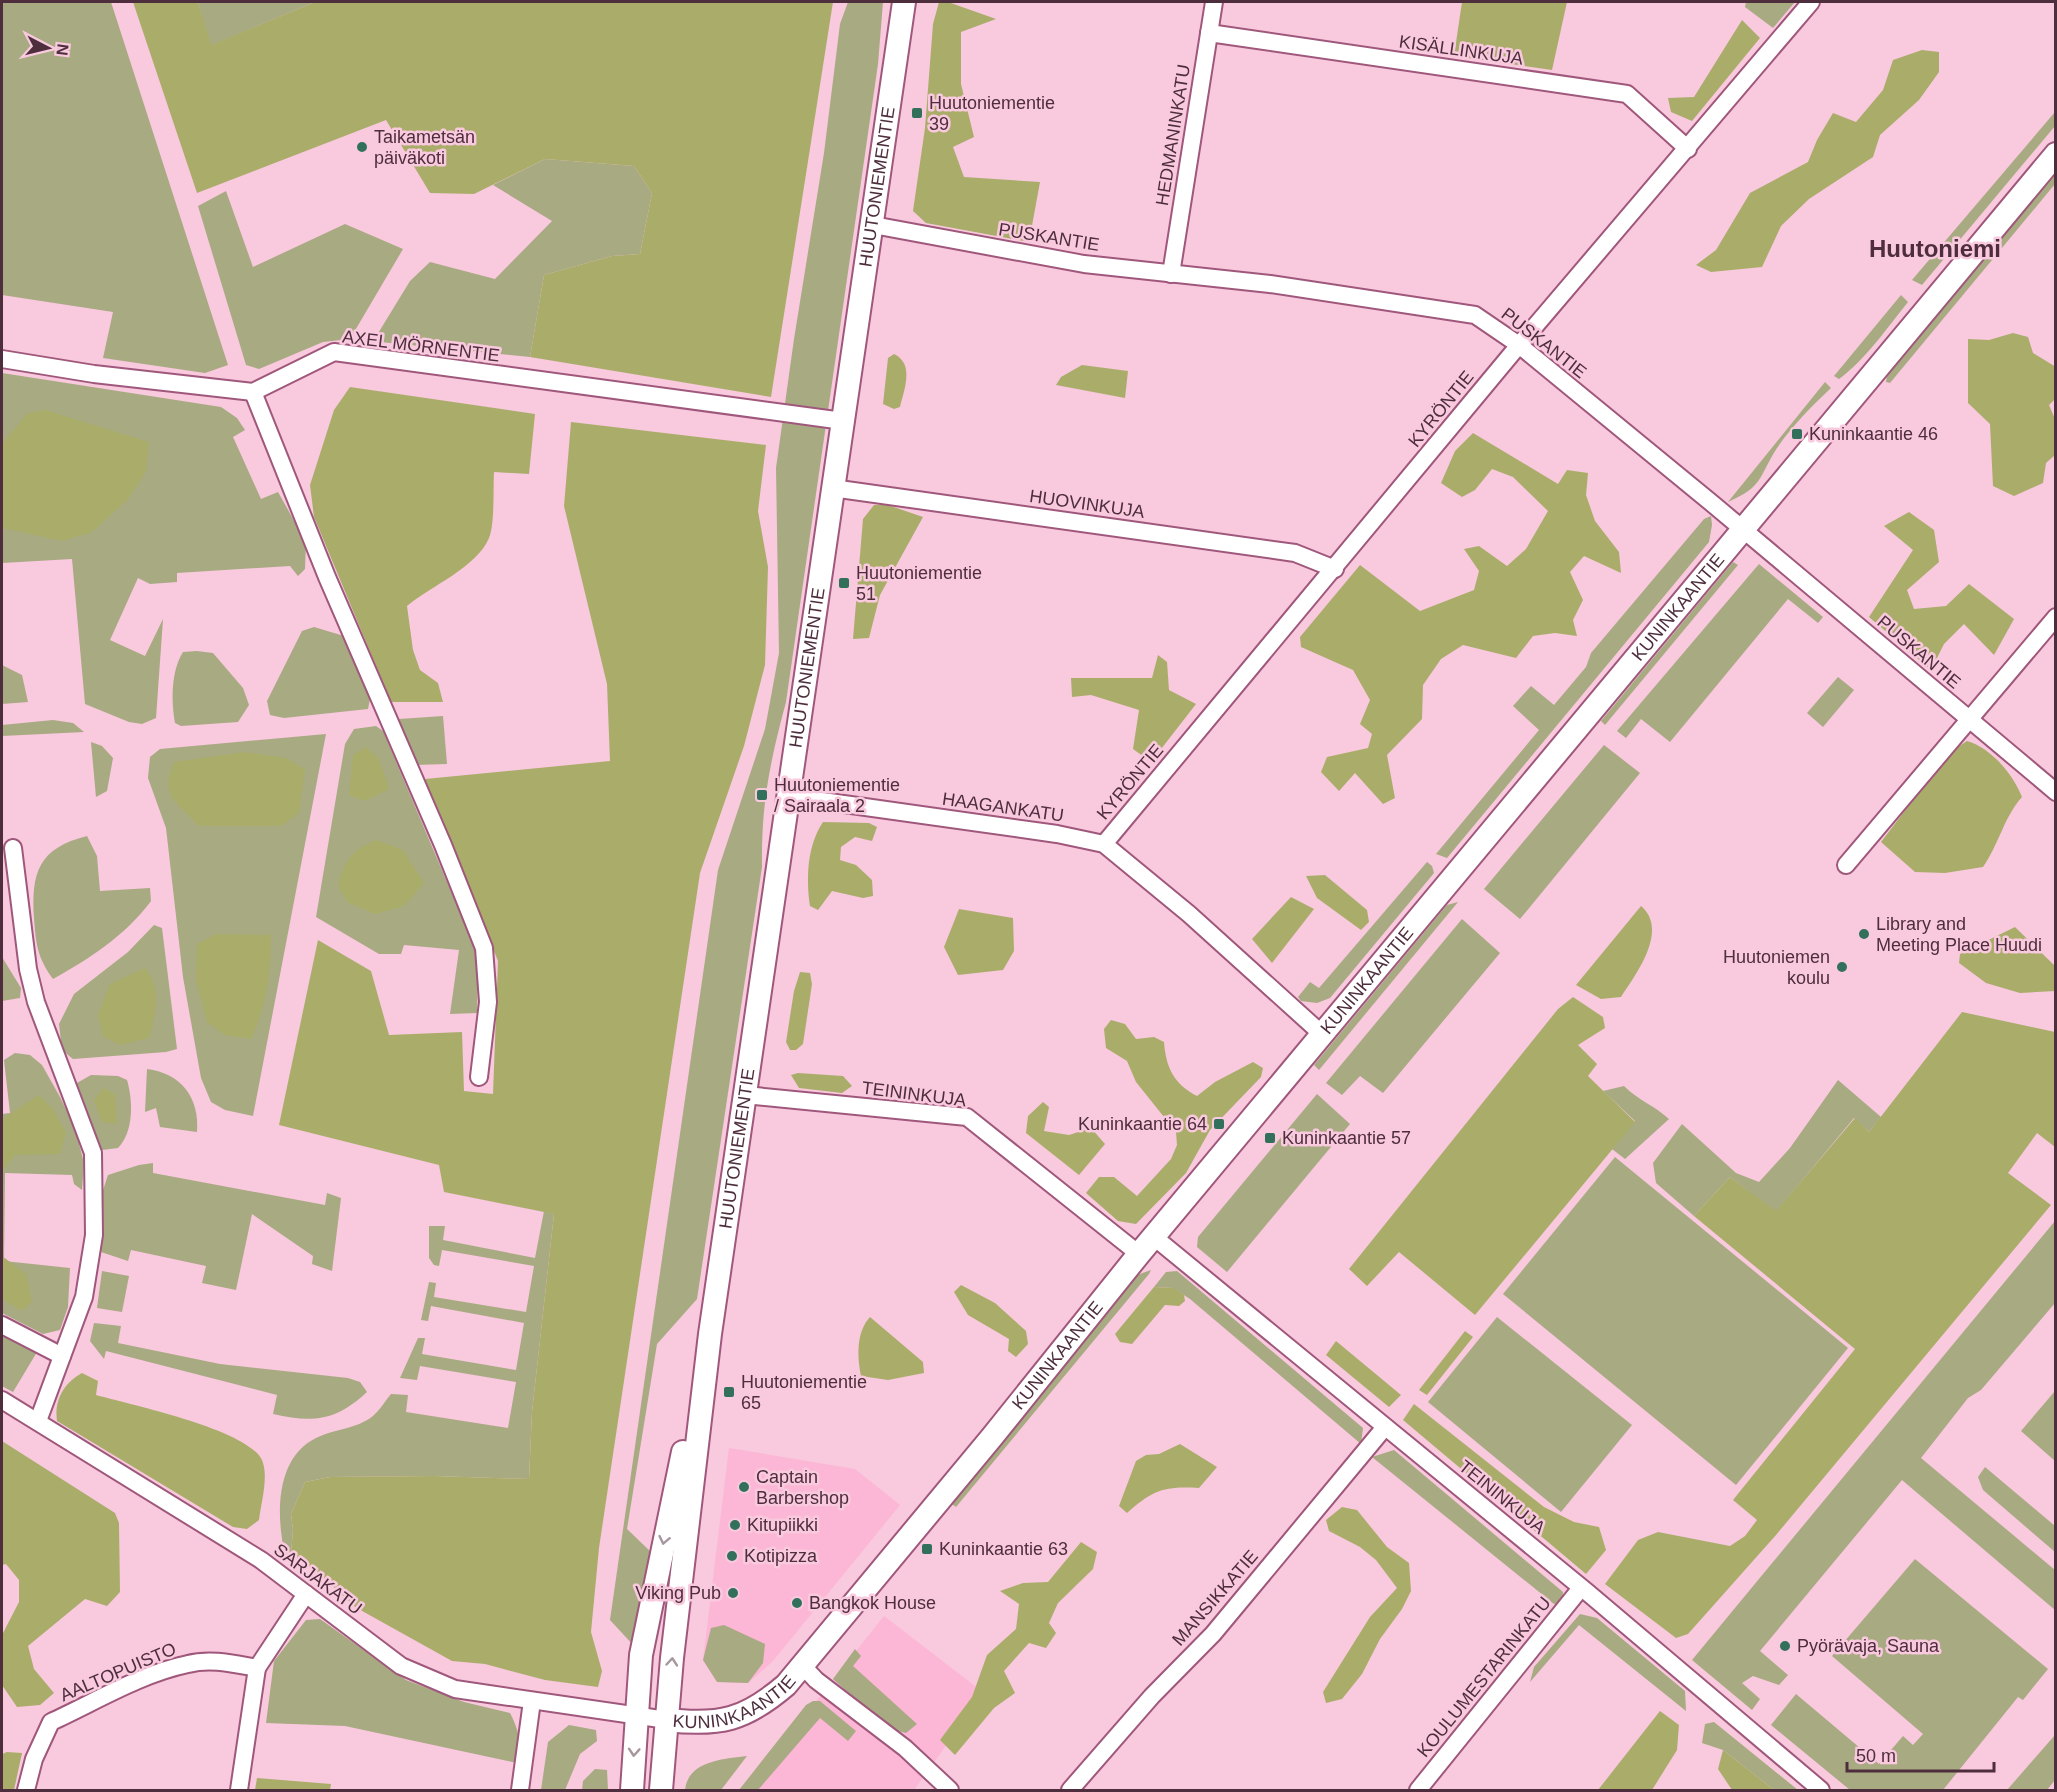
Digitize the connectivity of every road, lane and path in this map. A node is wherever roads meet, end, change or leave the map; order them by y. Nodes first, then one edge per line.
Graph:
1 (904, 2) edge
2 (1214, 2) edge
3 (1811, 2) edge
4 (1209, 33) junction
5 (1688, 149) junction
6 (2055, 154) edge
7 (873, 225) junction
8 (1172, 274) junction
9 (1520, 345) junction
10 (2, 359) edge
11 (253, 392) junction
12 (843, 421) junction
13 (832, 488) junction
14 (1743, 529) junction
15 (1335, 569) junction
16 (2055, 617) edge
17 (1970, 720) junction
18 (2055, 792) edge
19 (787, 796) junction
20 (1104, 844) junction
21 (13, 848) dead end
22 (1846, 865) dead end
23 (1323, 1035) junction
24 (479, 1077) dead end
25 (745, 1095) junction
26 (1154, 1238) junction
27 (1139, 1254) junction
28 (2, 1325) edge
29 (710, 1334) junction
30 (62, 1356) junction
31 (2, 1400) edge
32 (38, 1421) junction
33 (1385, 1427) junction
34 (1581, 1588) junction
35 (306, 1594) junction
36 (802, 1665) junction
37 (257, 1668) junction
38 (532, 1701) junction
39 (637, 1714) junction
40 (668, 1720) junction
41 (26, 1791) edge
42 (240, 1791) edge
43 (520, 1791) edge
44 (632, 1791) edge
45 (661, 1791) edge
46 (950, 1791) edge
47 (1070, 1791) edge
48 (1418, 1791) edge
49 (1821, 1791) edge

1 - 7 main road, HUUTONIEMENTIE
2 - 4 street, HEDMANINKATU
3 - 5 street, KYRÖNTIE
4 - 5 street, KISÄLLINKUJA
4 - 8 street, HEDMANINKATU
5 - 9 street, KYRÖNTIE
6 - 14 main road, KUNINKAANTIE
7 - 8 street, PUSKANTIE
7 - 12 main road, HUUTONIEMENTIE
8 - 9 street, PUSKANTIE
9 - 14 street, PUSKANTIE
9 - 15 street, KYRÖNTIE
10 - 11 street
11 - 12 street, AXEL MÖRNENTIE
11 - 24 street
12 - 13 main road, HUUTONIEMENTIE
13 - 15 street, HUOVINKUJA
13 - 19 main road, HUUTONIEMENTIE
14 - 17 street, PUSKANTIE
14 - 23 main road, KUNINKAANTIE
15 - 20 street, KYRÖNTIE
16 - 17 street
17 - 18 street, PUSKANTIE
17 - 22 street
19 - 20 street, HAAGANKATU
19 - 25 main road, HUUTONIEMENTIE
20 - 23 street, HAAGANKATU
21 - 30 street
23 - 26 main road, KUNINKAANTIE
25 - 27 street, TEININKUJA
25 - 29 main road, HUUTONIEMENTIE
26 - 27 main road, KUNINKAANTIE
26 - 33 street, TEININKUJA
27 - 36 main road, KUNINKAANTIE
28 - 30 street
29 -> 39 main road, HUUTONIEMENTIE
40 -> 29 main road, HUUTONIEMENTIE
30 - 32 street
31 - 32 street, SARJAKATU
32 - 35 street, SARJAKATU
33 - 34 street, TEININKUJA
33 - 47 street, MANSIKKATIE
34 - 48 street, KOULUMESTARINKATU
34 - 49 street, TEININKUJA
35 - 37 street
35 - 38 street, SARJAKATU
36 - 40 main road, KUNINKAANTIE
36 - 46 street
37 - 41 street, AALTOPUISTO
37 - 42 street
38 - 39 street, SARJAKATU
38 - 43 street
39 - 40 street, KUNINKAANTIE
39 -> 44 main road, HUUTONIEMENTIE
40 - 45 main road, HUUTONIEMENTIE

